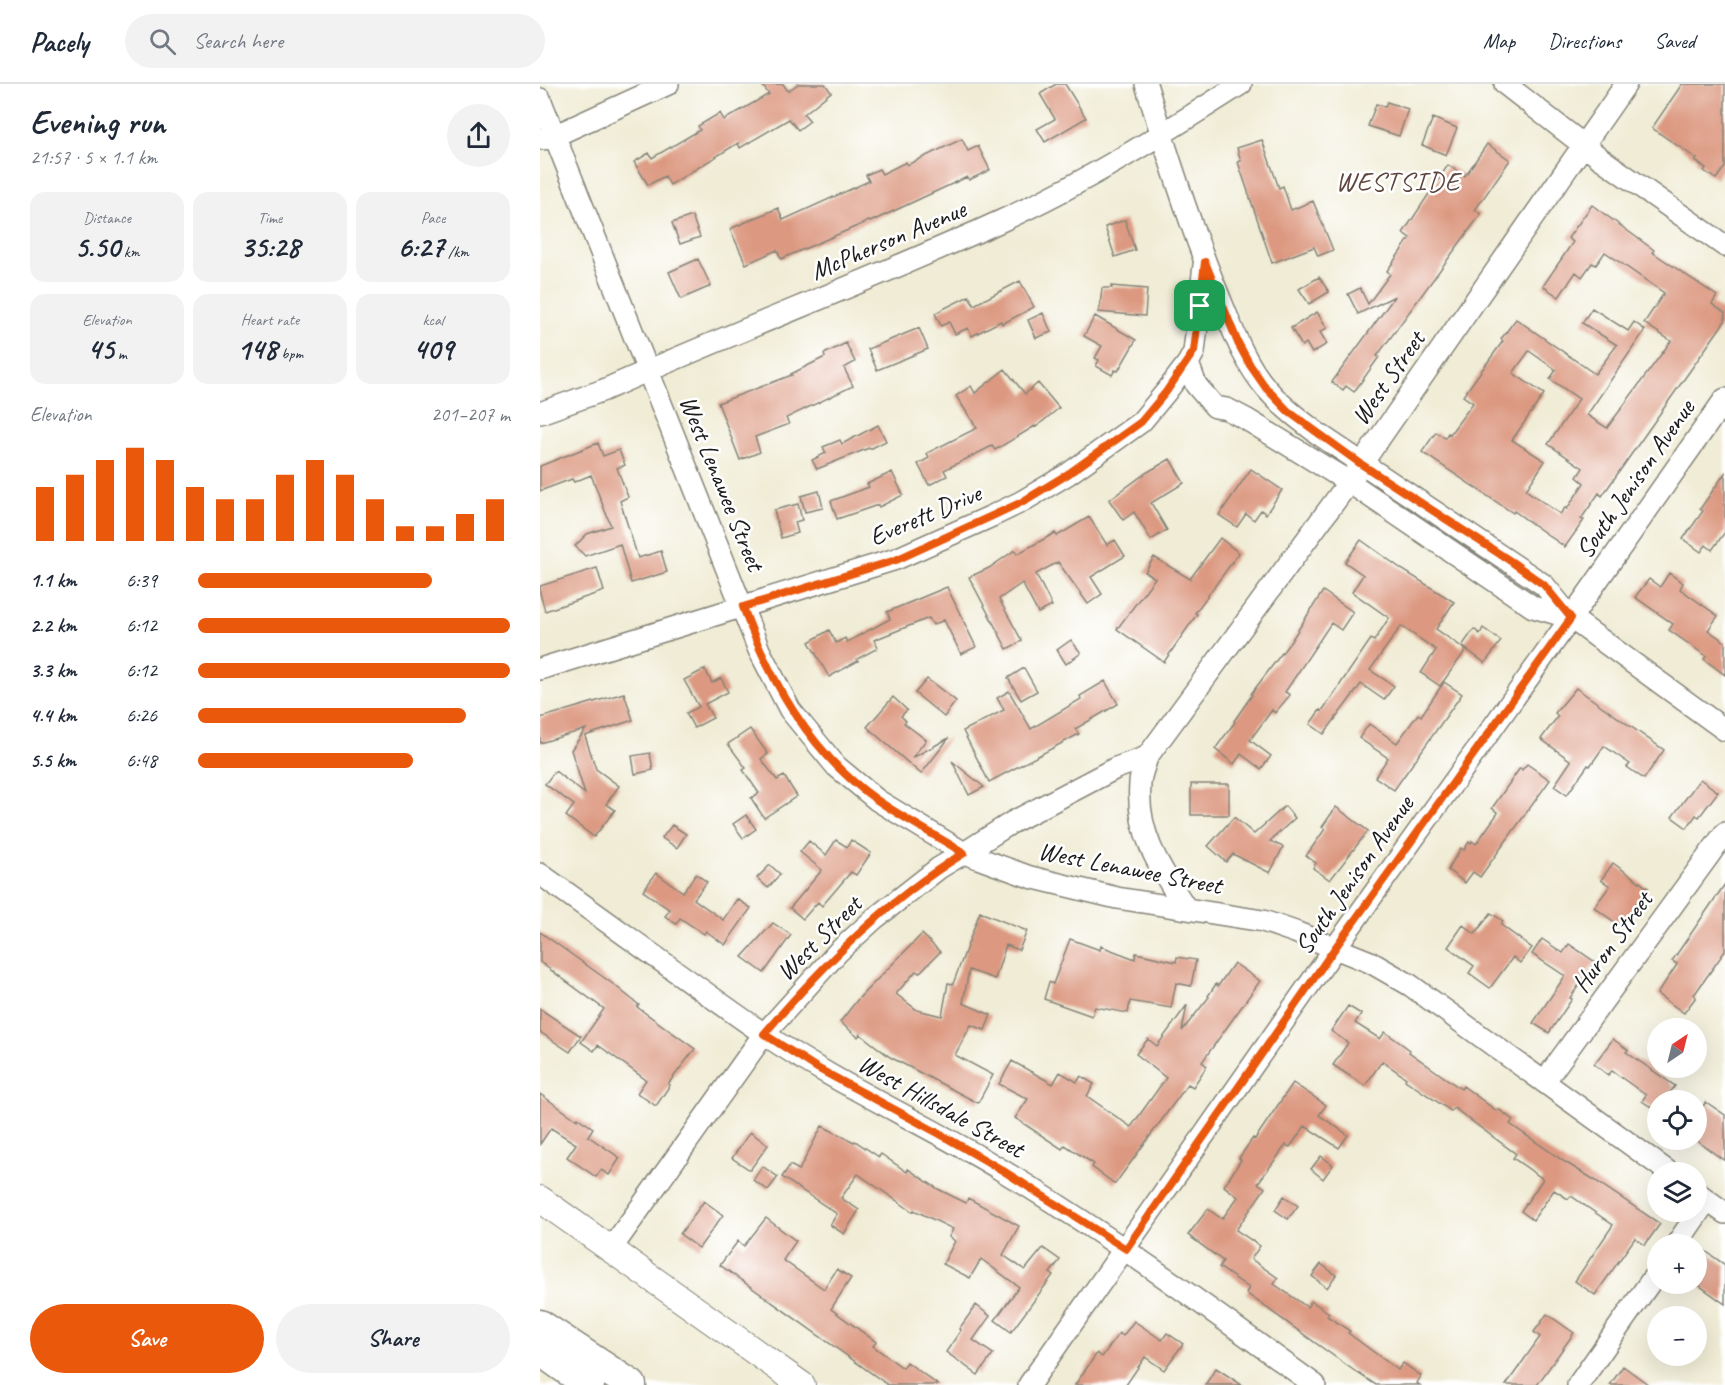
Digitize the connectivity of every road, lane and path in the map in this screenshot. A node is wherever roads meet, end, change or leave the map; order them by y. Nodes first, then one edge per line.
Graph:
1 (668, 84) edge
2 (1146, 84) edge
3 (1241, 84) edge
4 (1505, 84) edge
5 (1626, 84) edge
6 (540, 99) edge
7 (1162, 135) junction
8 (547, 138) edge
9 (1582, 146) junction
10 (1725, 246) edge
11 (1205, 262) junction
12 (1188, 363) junction
13 (647, 371) junction
14 (1725, 399) edge
15 (540, 413) edge
16 (1361, 464) junction
17 (1349, 482) junction
18 (743, 607) junction
19 (1571, 618) junction
20 (540, 669) edge
21 (1725, 730) edge
22 (1147, 757) junction
23 (1725, 833) edge
24 (964, 853) junction
25 (540, 874) edge
26 (1185, 907) junction
27 (1335, 948) junction
28 (764, 1034) junction
29 (1544, 1082) junction
30 (1655, 1162) edge
31 (540, 1199) edge
32 (1707, 1200) edge
33 (1725, 1213) edge
34 (611, 1249) junction
35 (1126, 1249) junction
36 (1647, 1287) edge
37 (540, 1325) edge
38 (540, 1350) edge
39 (589, 1385) edge
40 (631, 1385) edge
41 (802, 1385) edge
42 (1029, 1385) edge
43 (1315, 1385) edge
44 (1578, 1385) edge

1 - 8 street
2 - 7 street
3 - 7 street, McPherson Avenue
4 - 9 street
5 - 9 street, West Street
6 - 8 street, West Lenawee Street
7 - 11 street
7 - 13 street, McPherson Avenue
8 - 13 street, West Lenawee Street
9 - 10 street
9 - 16 street, West Street
11 - 12 street, Everett Drive
11 - 16 street
12 - 17 street
12 - 18 street, Everett Drive
13 - 15 street, McPherson Avenue
13 - 18 street, West Lenawee Street
14 - 19 street, South Jenison Avenue
16 - 17 street, West Street
16 - 19 street
17 - 19 street
17 - 22 street, West Street
18 - 20 street, Everett Drive
18 - 24 street, West Lenawee Street
19 - 21 street
19 - 27 street, South Jenison Avenue
22 - 24 street, West Street
22 - 26 street, West Street
23 - 29 street, Huron Street
24 - 26 street, West Lenawee Street
24 - 28 street, West Street
25 - 28 street, West Hillsdale Street
26 - 27 street, West Lenawee Street
27 - 29 street, West Lenawee Street
27 - 35 street, South Jenison Avenue
28 - 34 street, West Street
28 - 35 street, West Hillsdale Street
29 - 30 street, West Lenawee Street
31 - 34 main road
32 - 33 street
34 - 41 main road
35 - 42 street, South Jenison Avenue
35 - 43 street, West Hillsdale Street
36 - 44 street
37 - 40 highway
38 - 39 highway

